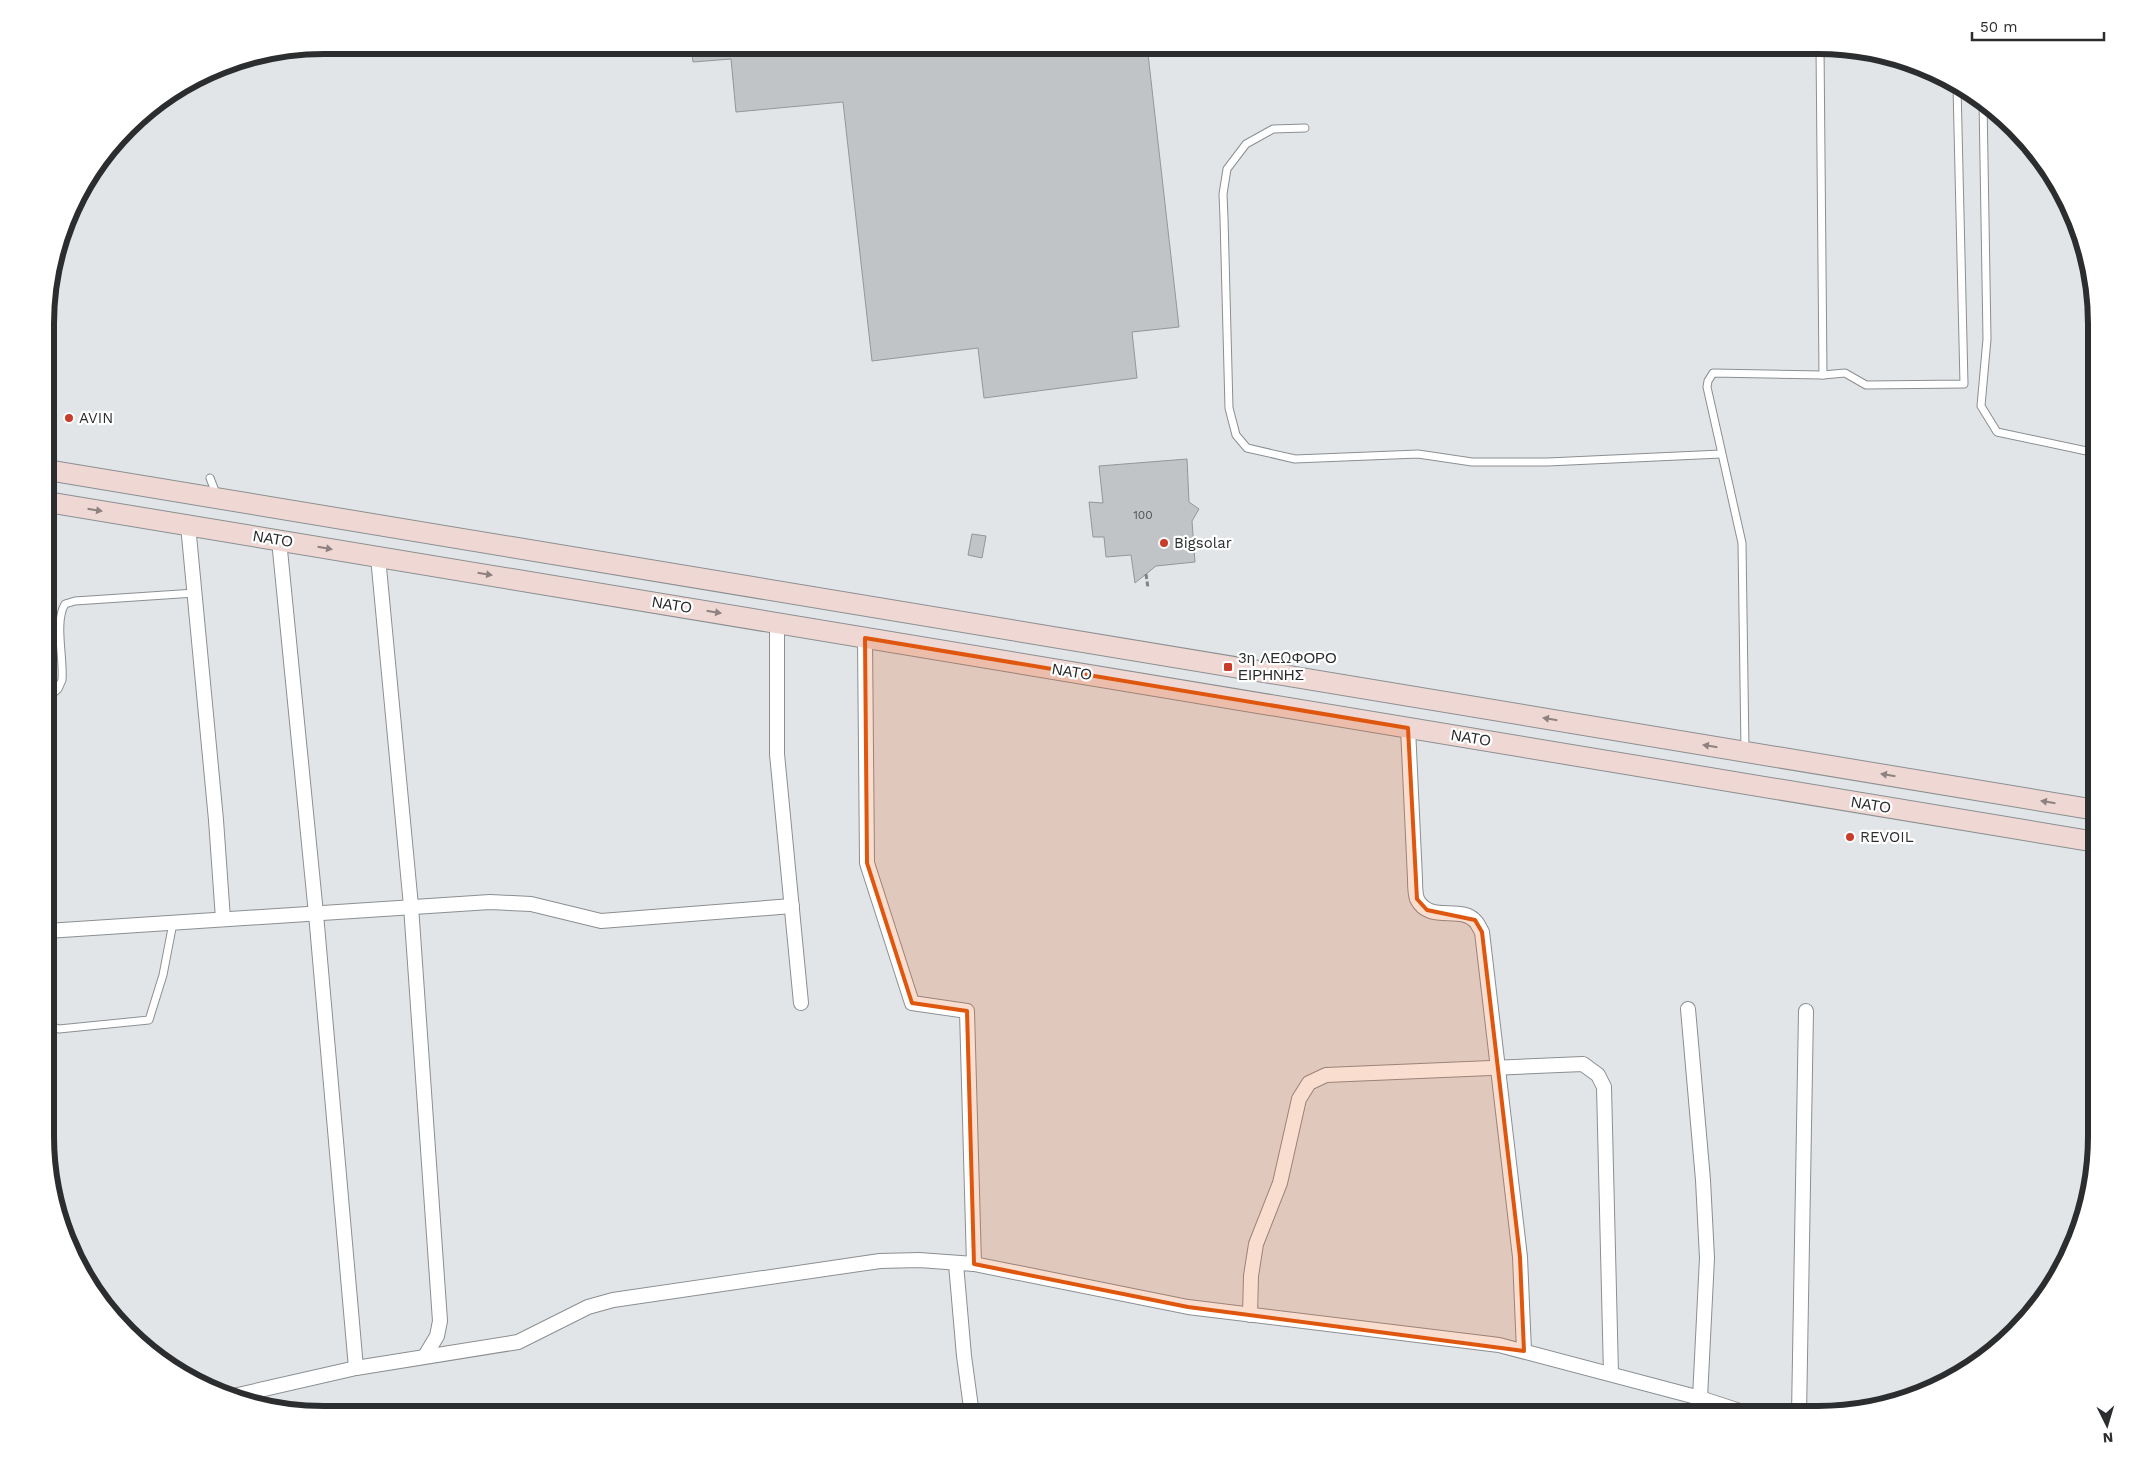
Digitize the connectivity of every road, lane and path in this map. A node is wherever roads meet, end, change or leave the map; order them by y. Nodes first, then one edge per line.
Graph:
1 (1820, 54) edge
2 (1957, 92) edge
3 (1983, 111) edge
4 (1305, 128) dead end
5 (1823, 374) junction
6 (2088, 451) edge
7 (1721, 454) junction
8 (54, 471) edge
9 (210, 478) dead end
10 (218, 498) junction
11 (54, 503) edge
12 (188, 525) junction
13 (279, 540) junction
14 (378, 557) junction
15 (1146, 574) dead end
16 (1148, 588) dead end
17 (195, 593) junction
18 (777, 623) junction
19 (865, 638) junction
20 (54, 693) edge
21 (1408, 728) junction
22 (1745, 752) junction
23 (2088, 809) edge
24 (2088, 841) edge
25 (411, 906) junction
26 (792, 906) junction
27 (316, 914) junction
28 (223, 919) junction
29 (173, 922) junction
30 (54, 930) edge
31 (801, 1003) dead end
32 (1688, 1009) dead end
33 (1806, 1011) dead end
34 (54, 1027) edge
35 (1498, 1067) junction
36 (956, 1264) junction
37 (974, 1264) junction
38 (1250, 1315) junction
39 (1524, 1351) junction
40 (425, 1356) junction
41 (356, 1368) junction
42 (1611, 1374) junction
43 (243, 1394) edge
44 (1700, 1398) junction
45 (971, 1406) edge
46 (1724, 1406) edge
47 (1799, 1406) edge

1 - 5 lane
2 - 5 lane
3 - 6 lane
4 - 7 lane
5 - 7 lane
7 - 22 lane
8 - 10 main road, ΝΑΤΟ
9 - 10 lane
22 -> 10 main road, ΝΑΤΟ
11 -> 12 main road, ΝΑΤΟ
12 - 13 main road, ΝΑΤΟ
12 - 17 street
13 -> 14 main road, ΝΑΤΟ
13 - 27 street
14 -> 18 main road, ΝΑΤΟ
14 - 25 street
15 - 16 path
17 - 20 lane
17 - 28 street
18 - 19 main road, ΝΑΤΟ
18 - 26 street
19 - 21 main road, ΝΑΤΟ
19 - 37 street
21 - 24 main road, ΝΑΤΟ
21 - 35 street
23 -> 22 main road, ΝΑΤΟ
25 - 26 street
25 - 27 street
25 - 40 street
26 - 31 street
27 - 28 street
27 - 41 street
28 - 29 street
29 - 30 street
29 - 34 lane
32 - 44 street
33 - 47 street
35 - 38 street
35 - 39 street
35 - 42 street
36 - 37 street
36 - 40 street
36 - 45 street
37 - 38 street
38 - 39 street
39 - 42 street
40 - 41 street
41 - 43 street
42 - 44 street
44 - 46 street

